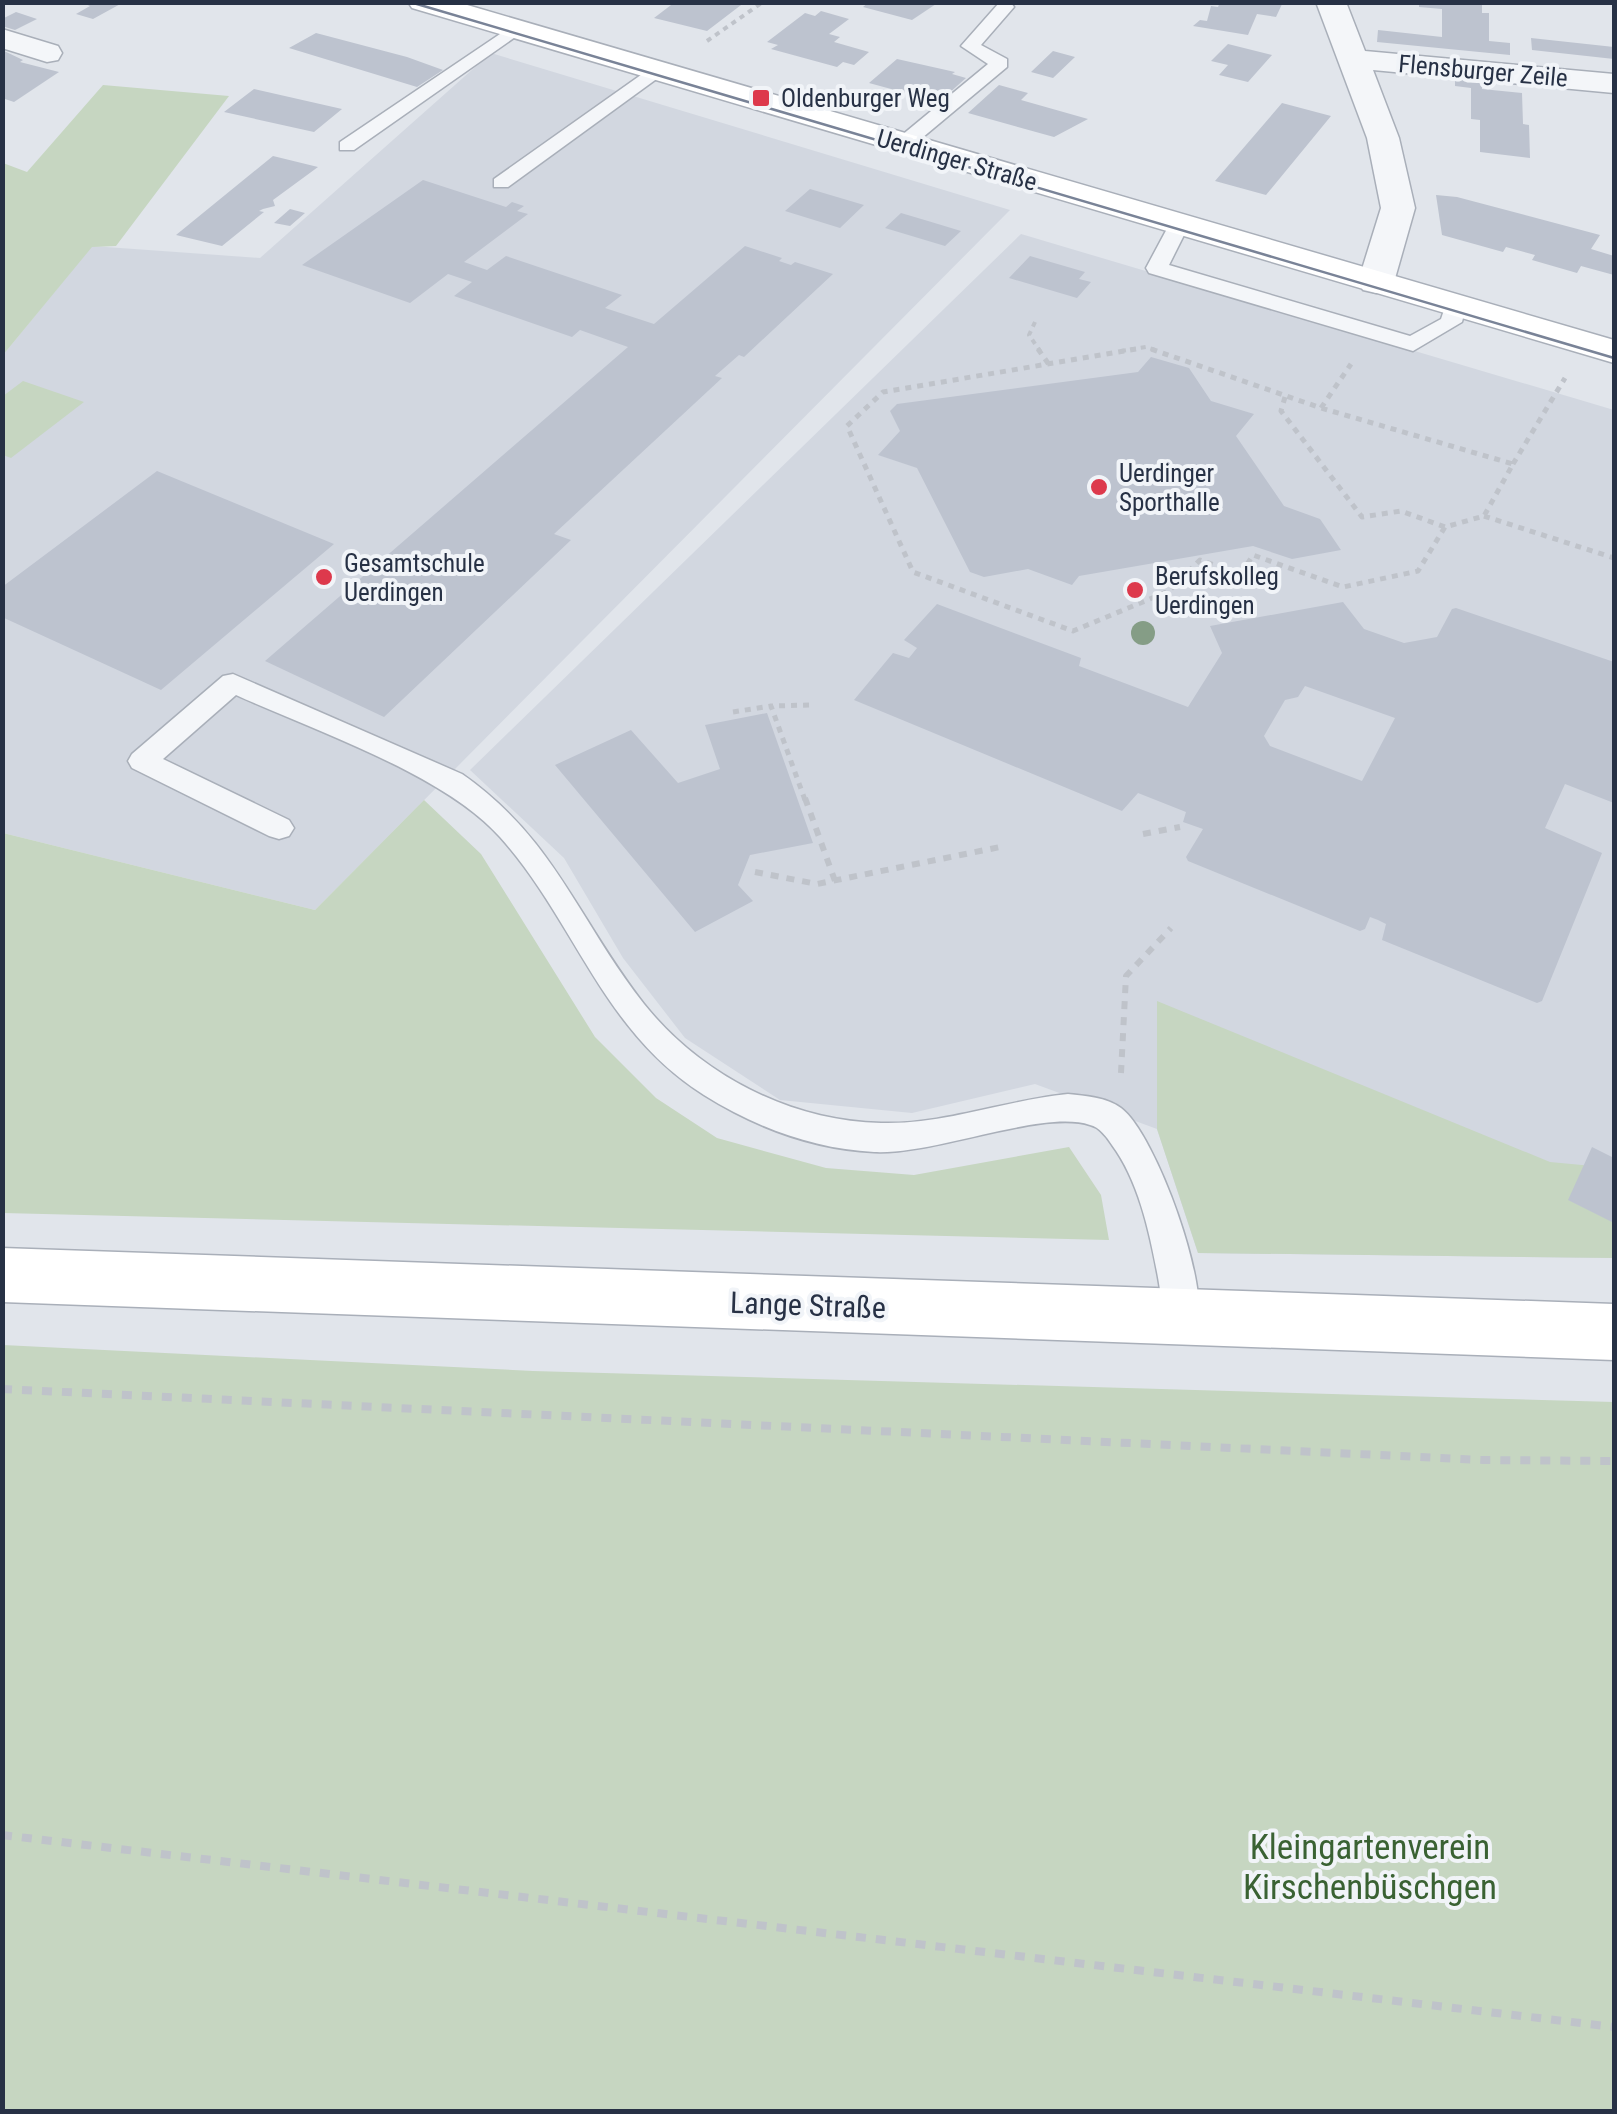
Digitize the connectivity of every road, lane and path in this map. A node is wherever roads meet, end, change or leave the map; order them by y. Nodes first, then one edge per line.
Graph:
1 (424, 2) edge
2 (763, 2) edge
3 (1331, 2) edge
4 (1006, 7) dead end
5 (474, 8) edge
6 (515, 30) junction
7 (2, 38) edge
8 (47, 53) dead end
9 (1352, 59) junction
10 (655, 71) junction
11 (1614, 84) edge
12 (903, 144) junction
13 (348, 146) dead end
14 (501, 183) dead end
15 (1179, 225) junction
16 (1376, 282) junction
17 (1455, 306) junction
18 (1036, 322) dead end
19 (1614, 352) edge
20 (1353, 360) dead end
21 (1050, 366) junction
22 (1571, 368) dead end
23 (1285, 397) junction
24 (1321, 408) junction
25 (1513, 464) junction
26 (1484, 516) junction
27 (1445, 526) junction
28 (1614, 558) edge
29 (810, 704) dead end
30 (772, 706) junction
31 (733, 712) dead end
32 (1180, 827) dead end
33 (279, 828) dead end
34 (1143, 834) dead end
35 (1005, 846) dead end
36 (755, 872) dead end
37 (835, 881) junction
38 (1171, 928) dead end
39 (1106, 1115) junction
40 (2, 1275) edge
41 (1183, 1318) junction
42 (1614, 1332) edge
43 (2, 1388) edge
44 (1614, 1461) edge
45 (2, 1834) edge
46 (1614, 2027) edge

1 - 5 street, Uerdinger Straße
2 - 10 path
3 - 9 street, Flensburger Zeile
4 - 12 lane
5 - 6 street, Uerdinger Straße
6 - 10 street, Uerdinger Straße
6 - 13 lane
7 - 8 street
9 - 11 street, Flensburger Zeile
9 - 16 street, Flensburger Zeile
10 - 12 street, Uerdinger Straße
10 - 14 lane
12 - 15 street, Uerdinger Straße
15 - 16 street, Uerdinger Straße
15 - 17 lane
16 - 17 street, Uerdinger Straße
17 - 19 street, Uerdinger Straße
18 - 21 path
20 - 24 path
21 - 23 path
21 - 27 path
22 - 25 path
23 - 24 path
23 - 27 path
24 - 25 path
25 - 26 path
26 - 27 path
26 - 28 path
29 - 30 path
30 - 31 path
30 - 37 path
32 - 34 path
33 - 39 lane
35 - 37 path
36 - 37 path
38 - 39 path
39 - 41 lane
40 - 41 street, Lange Straße
41 - 42 street, Lange Straße
43 - 44 path
45 - 46 path

